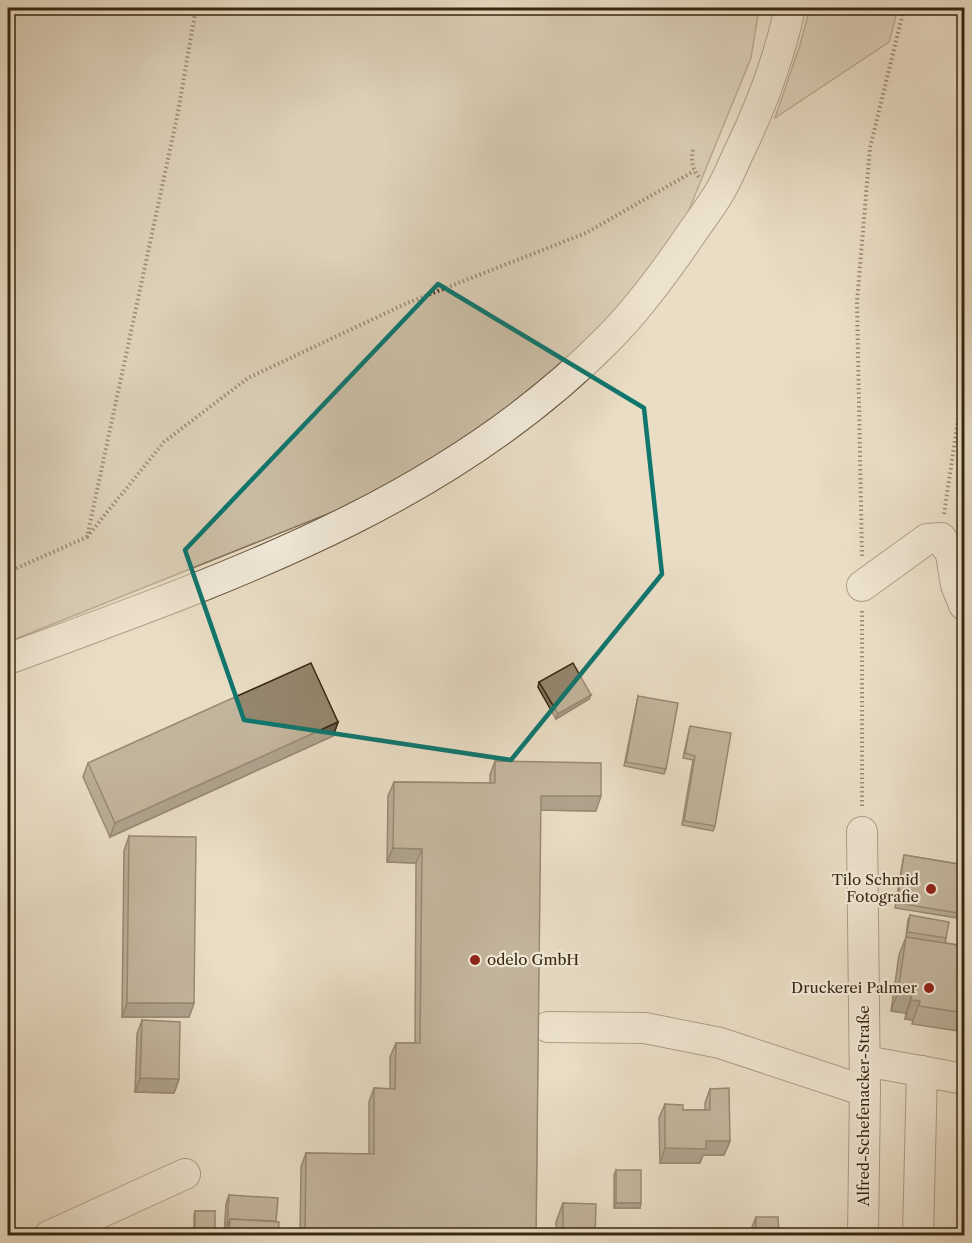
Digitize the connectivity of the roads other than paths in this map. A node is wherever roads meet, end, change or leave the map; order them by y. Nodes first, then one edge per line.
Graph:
1 (790, 8) edge
2 (862, 586) road end
3 (964, 605) edge
4 (8, 659) edge
5 (862, 832) road end
6 (548, 1028) dead end
7 (865, 1061) junction
8 (922, 1071) junction
9 (964, 1079) edge
10 (865, 1091) junction
11 (185, 1174) dead end
12 (865, 1235) edge
13 (49, 1236) edge
14 (918, 1236) edge

1 - 4 street
2 - 3 street
5 - 7 street, Alfred-Schefenacker-Straße
6 - 10 street
7 - 8 street
7 - 10 street, Alfred-Schefenacker-Straße
8 - 9 street
8 - 14 street
10 - 12 street, Alfred-Schefenacker-Straße
11 - 13 street

